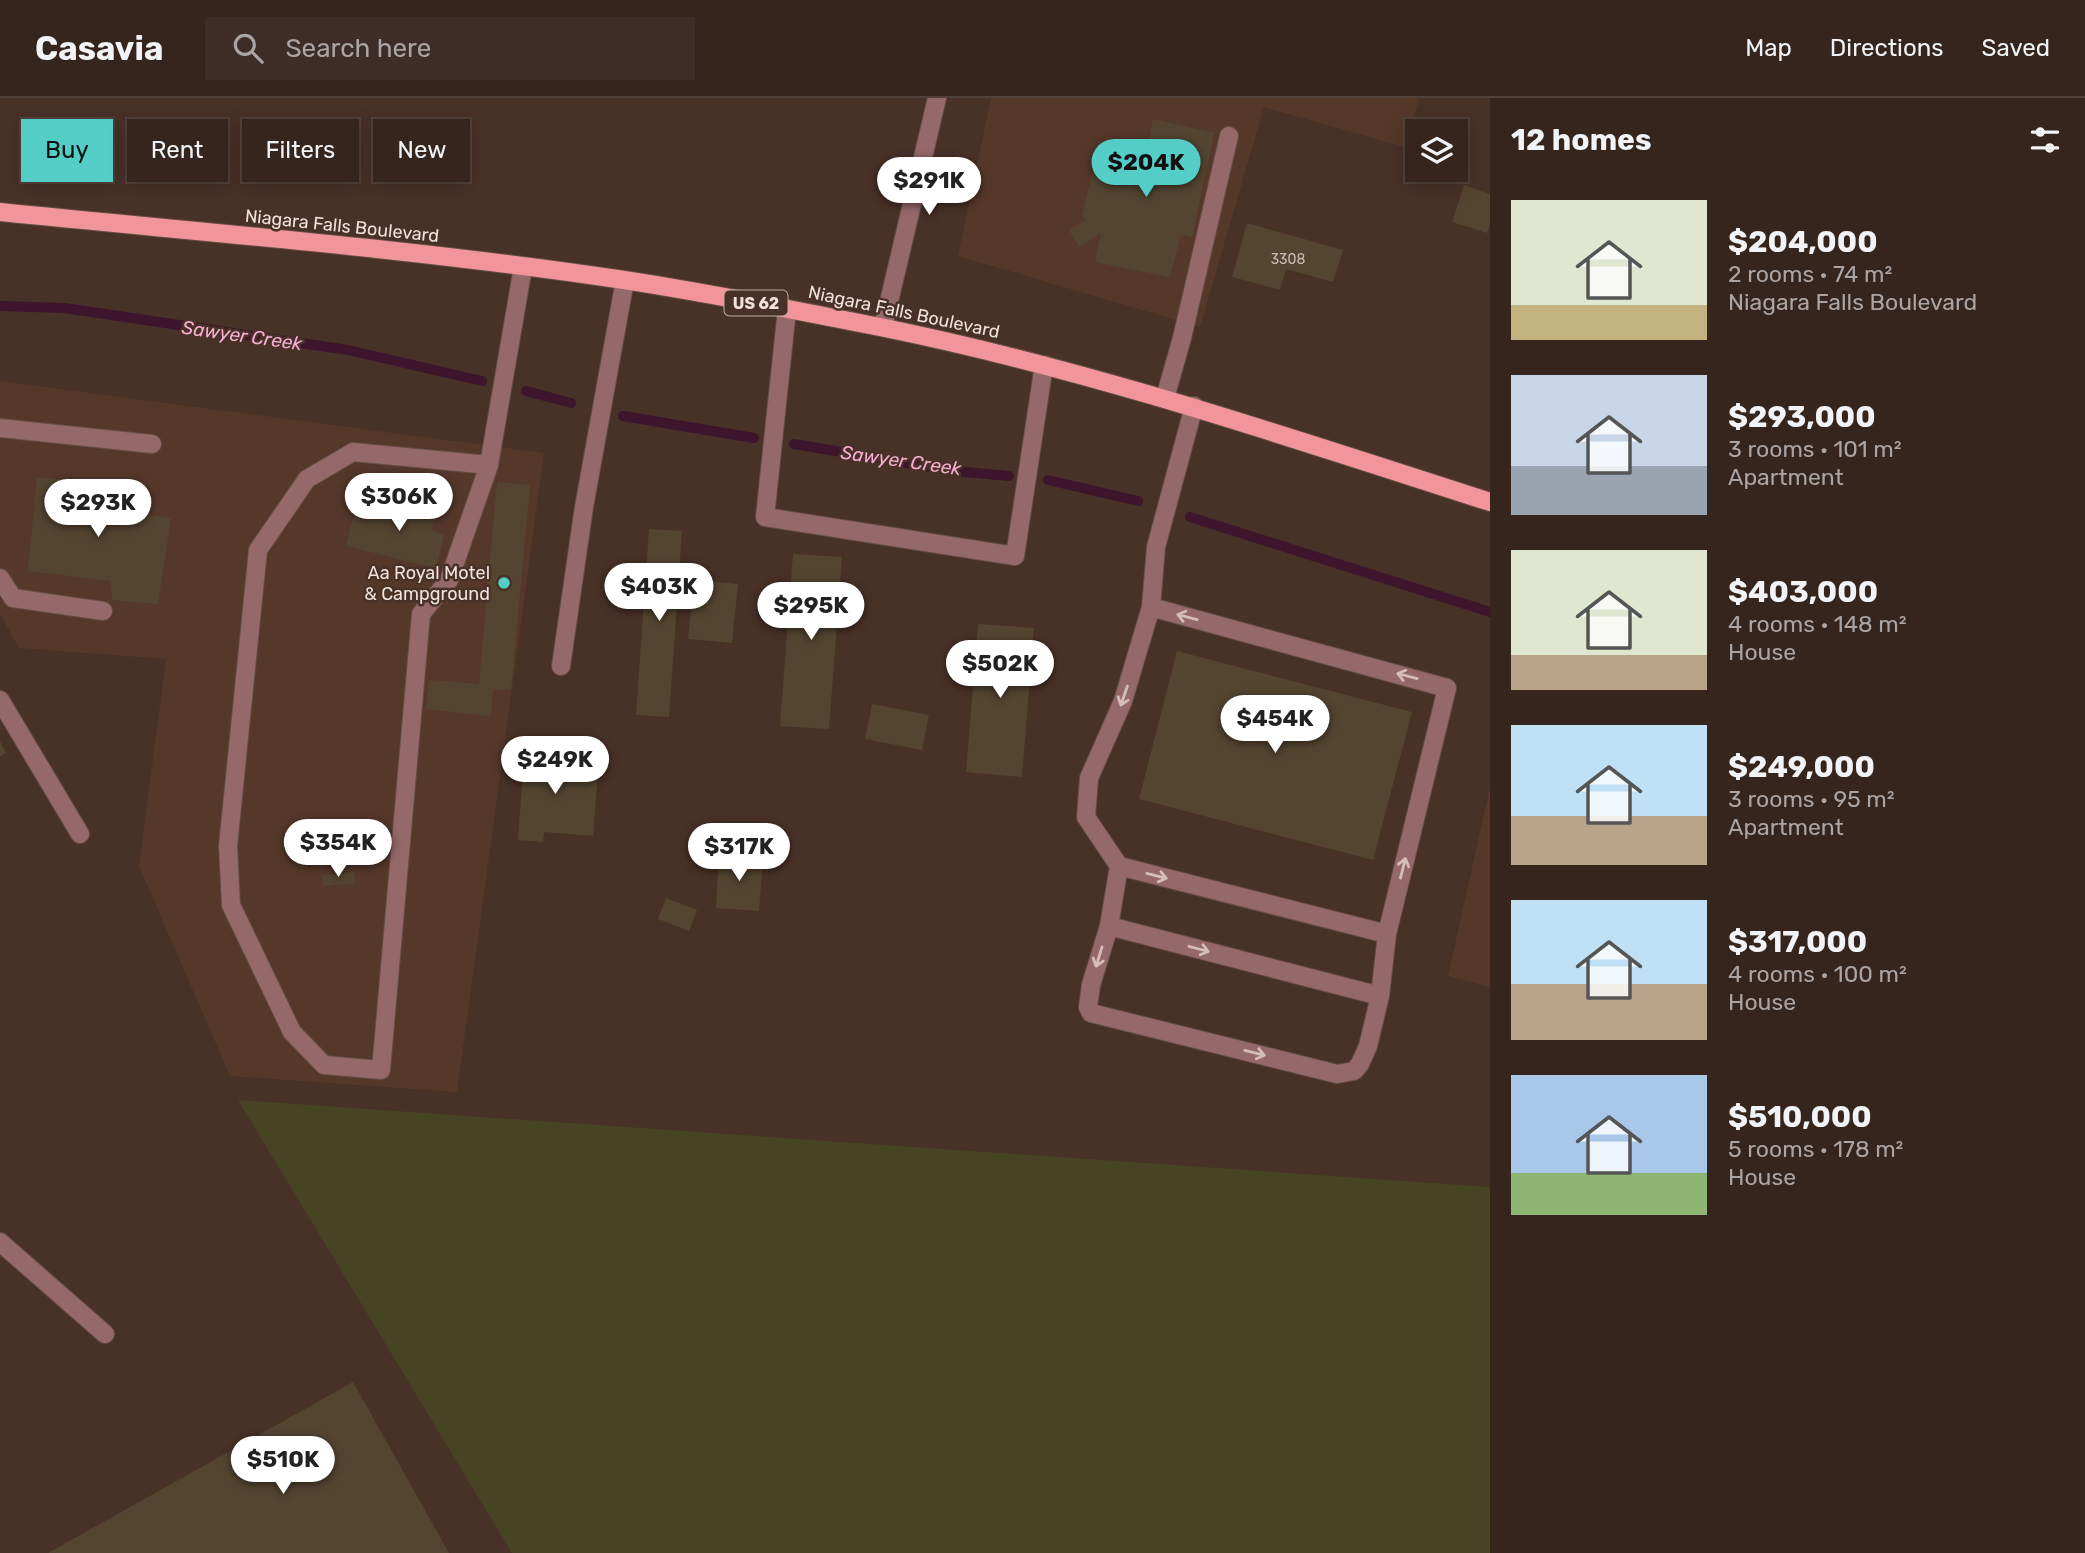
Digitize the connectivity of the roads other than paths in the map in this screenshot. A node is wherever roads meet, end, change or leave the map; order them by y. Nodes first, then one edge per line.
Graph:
1 (937, 98) edge
2 (1229, 136) dead end
3 (0, 212) edge
4 (523, 267) junction
5 (625, 280) junction
6 (787, 309) junction
7 (883, 327) junction
8 (1044, 365) junction
9 (1165, 398) junction
10 (1194, 406) junction
11 (0, 428) edge
12 (152, 444) dead end
13 (489, 465) junction
14 (1490, 502) edge
15 (0, 578) edge
16 (1151, 607) junction
17 (103, 611) dead end
18 (561, 667) dead end
19 (0, 700) edge
20 (80, 834) dead end
21 (1119, 866) junction
22 (1109, 926) junction
23 (1387, 934) junction
24 (1380, 996) junction
25 (0, 1242) edge
26 (105, 1334) dead end

1 - 7 street
2 - 9 street
3 - 4 main road, Niagara Falls Boulevard / US 62
4 - 5 main road, Niagara Falls Boulevard / US 62
4 - 13 street
5 - 6 main road, Niagara Falls Boulevard / US 62
5 - 18 street
6 - 7 main road, Niagara Falls Boulevard / US 62
6 - 8 street
7 - 8 main road, Niagara Falls Boulevard / US 62
8 - 9 main road, Niagara Falls Boulevard / US 62
9 - 10 main road, Niagara Falls Boulevard / US 62
10 - 14 main road, Niagara Falls Boulevard / US 62
10 - 16 street
11 - 12 street
13 - 13 street
15 - 17 street
16 -> 21 street
23 -> 16 street
19 - 20 street
21 - 22 street
21 -> 23 street
22 -> 24 street
22 -> 24 street
23 - 24 street
25 - 26 street

